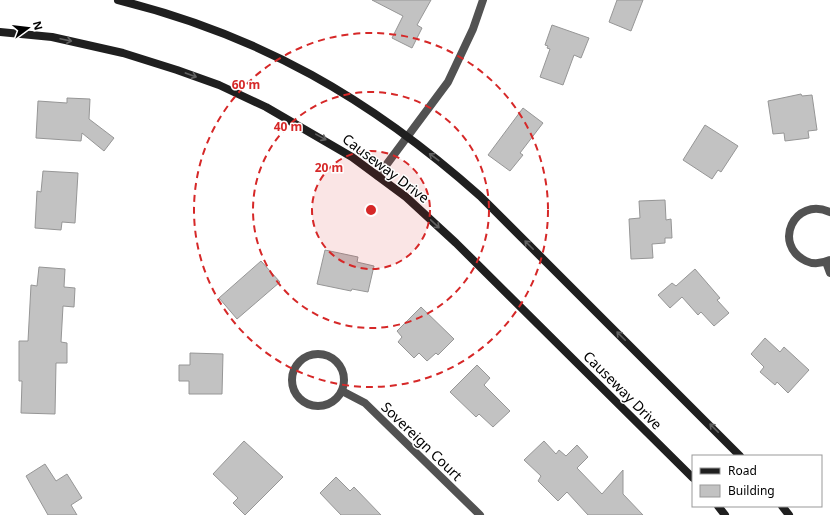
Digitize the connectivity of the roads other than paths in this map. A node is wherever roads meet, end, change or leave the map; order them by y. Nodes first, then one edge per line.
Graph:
1 (118, 0) edge
2 (483, 0) edge
3 (0, 32) edge
4 (408, 137) junction
5 (378, 176) junction
6 (830, 212) edge
7 (828, 261) edge
8 (830, 273) edge
9 (342, 391) junction
10 (739, 455) edge
11 (692, 477) edge
12 (719, 507) edge
13 (783, 507) edge
14 (480, 515) edge
15 (725, 515) edge
16 (789, 515) edge

1 - 4 street
2 - 4 street
3 -> 5 street, Causeway Drive
4 - 5 street
10 -> 4 street
5 -> 11 street, Causeway Drive
6 - 7 street
7 - 8 street
9 - 9 street
9 - 14 street, Sovereign Court
12 - 15 street
13 - 16 street

